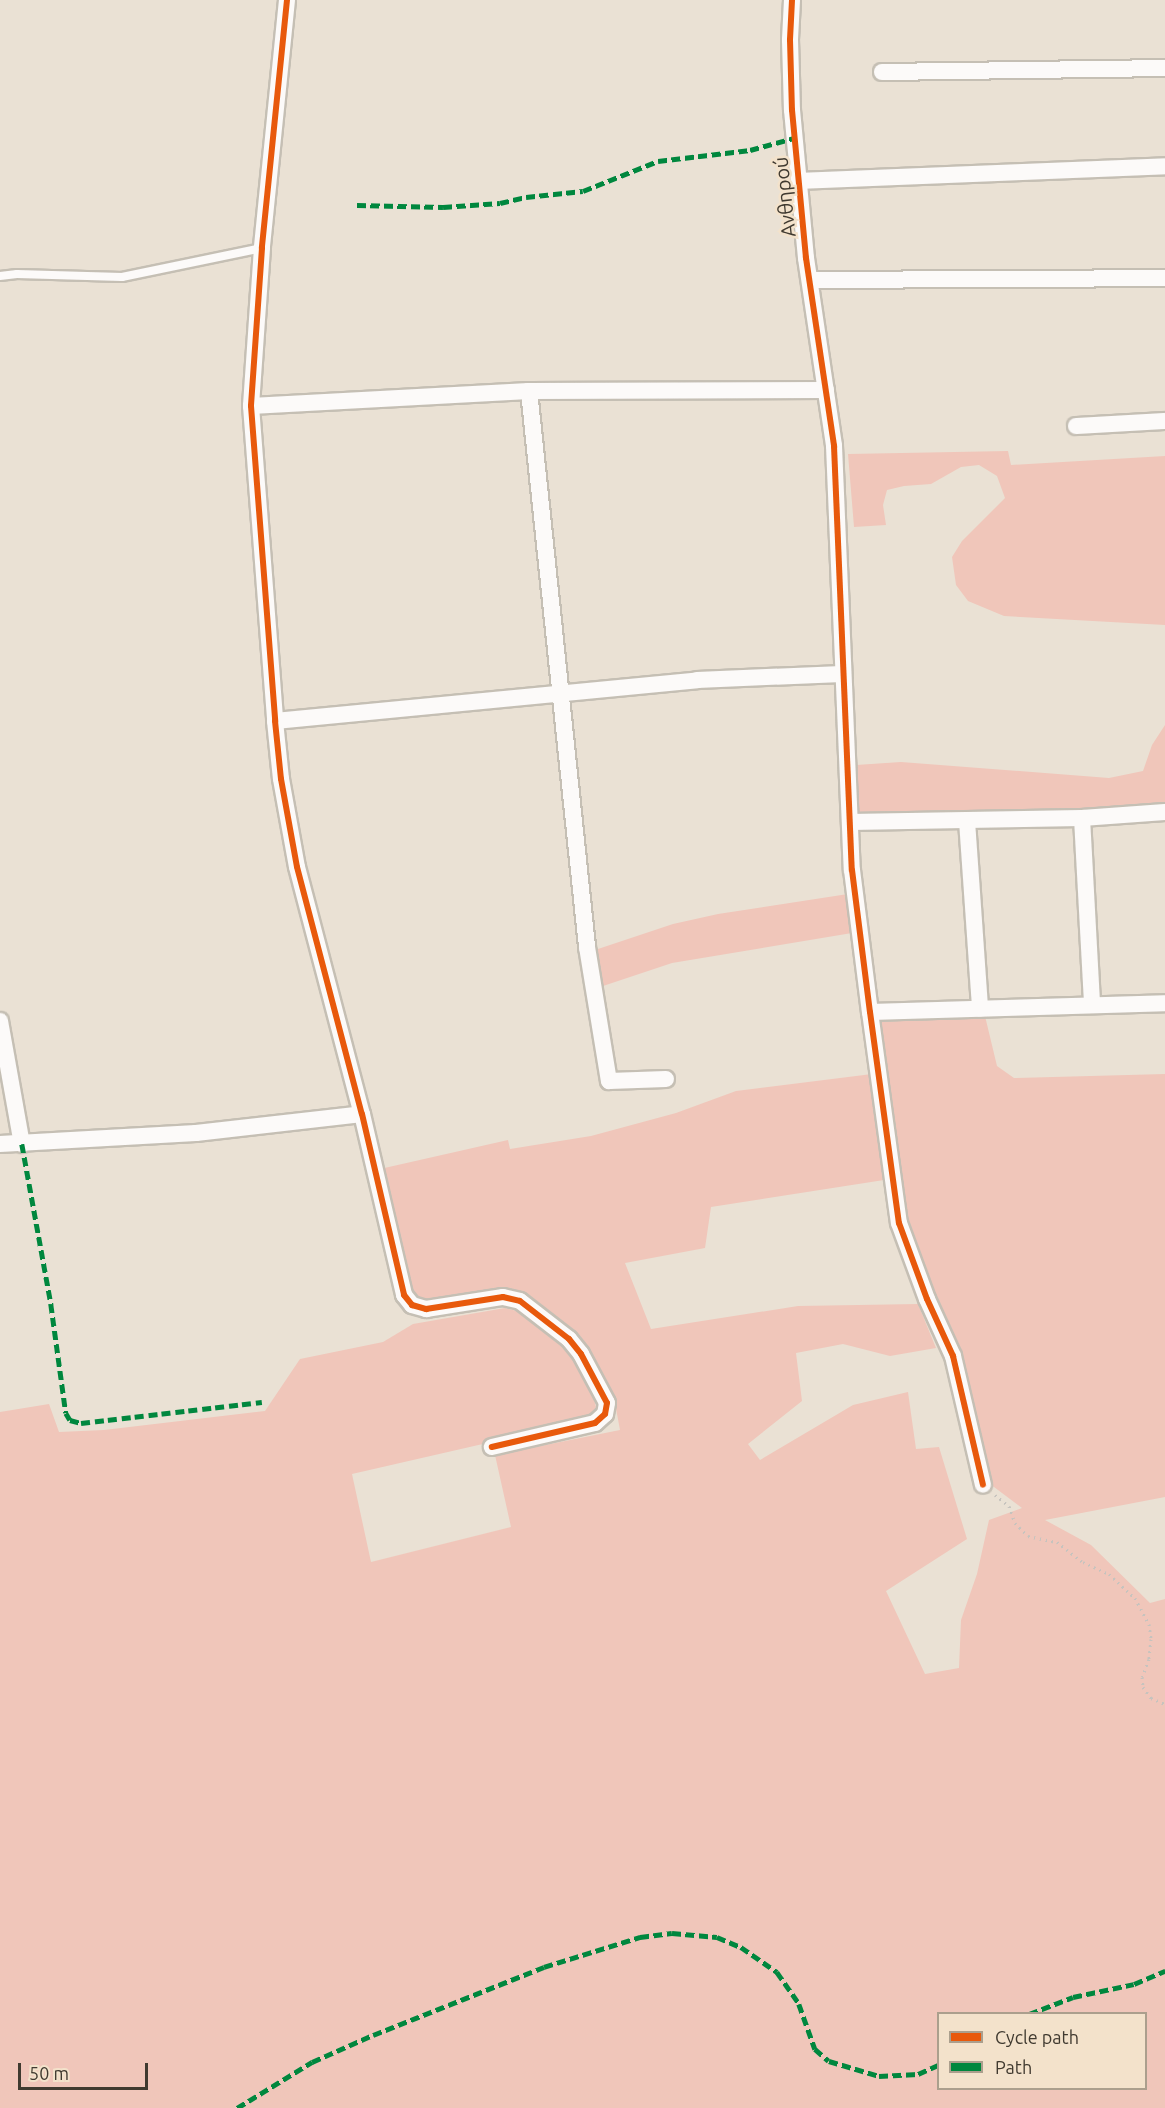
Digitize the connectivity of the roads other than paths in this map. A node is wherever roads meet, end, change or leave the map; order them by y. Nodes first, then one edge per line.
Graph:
1 (287, 0) edge
2 (792, 0) edge
3 (1165, 68) edge
4 (882, 72) dead end
5 (1165, 166) edge
6 (799, 181) junction
7 (262, 248) junction
8 (0, 276) edge
9 (1165, 278) edge
10 (810, 280) junction
11 (826, 390) junction
12 (529, 391) junction
13 (251, 406) junction
14 (1165, 421) edge
15 (1076, 426) dead end
16 (842, 674) junction
17 (562, 692) junction
18 (275, 721) junction
19 (1165, 812) edge
20 (1082, 818) junction
21 (967, 821) junction
22 (850, 822) junction
23 (1092, 1003) junction
24 (1165, 1003) edge
25 (980, 1009) junction
26 (870, 1012) junction
27 (0, 1021) edge
28 (666, 1079) dead end
29 (362, 1114) junction
30 (0, 1144) edge
31 (22, 1144) junction
32 (492, 1447) dead end
33 (983, 1485) road end

1 - 7 street
2 - 6 street, Ανθηρού
3 - 4 street
5 - 6 street
6 - 10 street, Ανθηρού
7 - 8 lane
7 - 13 street
9 - 10 street
10 - 11 street, Ανθηρού
11 - 12 street
11 - 16 street, Ανθηρού
12 - 13 street
12 - 17 street
13 - 18 street
14 - 15 street
16 - 17 street
16 - 22 street, Ανθηρού
17 - 18 street
17 - 28 street
18 - 29 street
19 - 20 street
20 - 21 street
20 - 23 street
21 - 22 street
21 - 25 street
22 - 26 street, Ανθηρού
23 - 24 street
23 - 25 street
25 - 26 street
26 - 33 street, Ανθηρού
27 - 31 street
29 - 31 street
29 - 32 street
30 - 31 street

